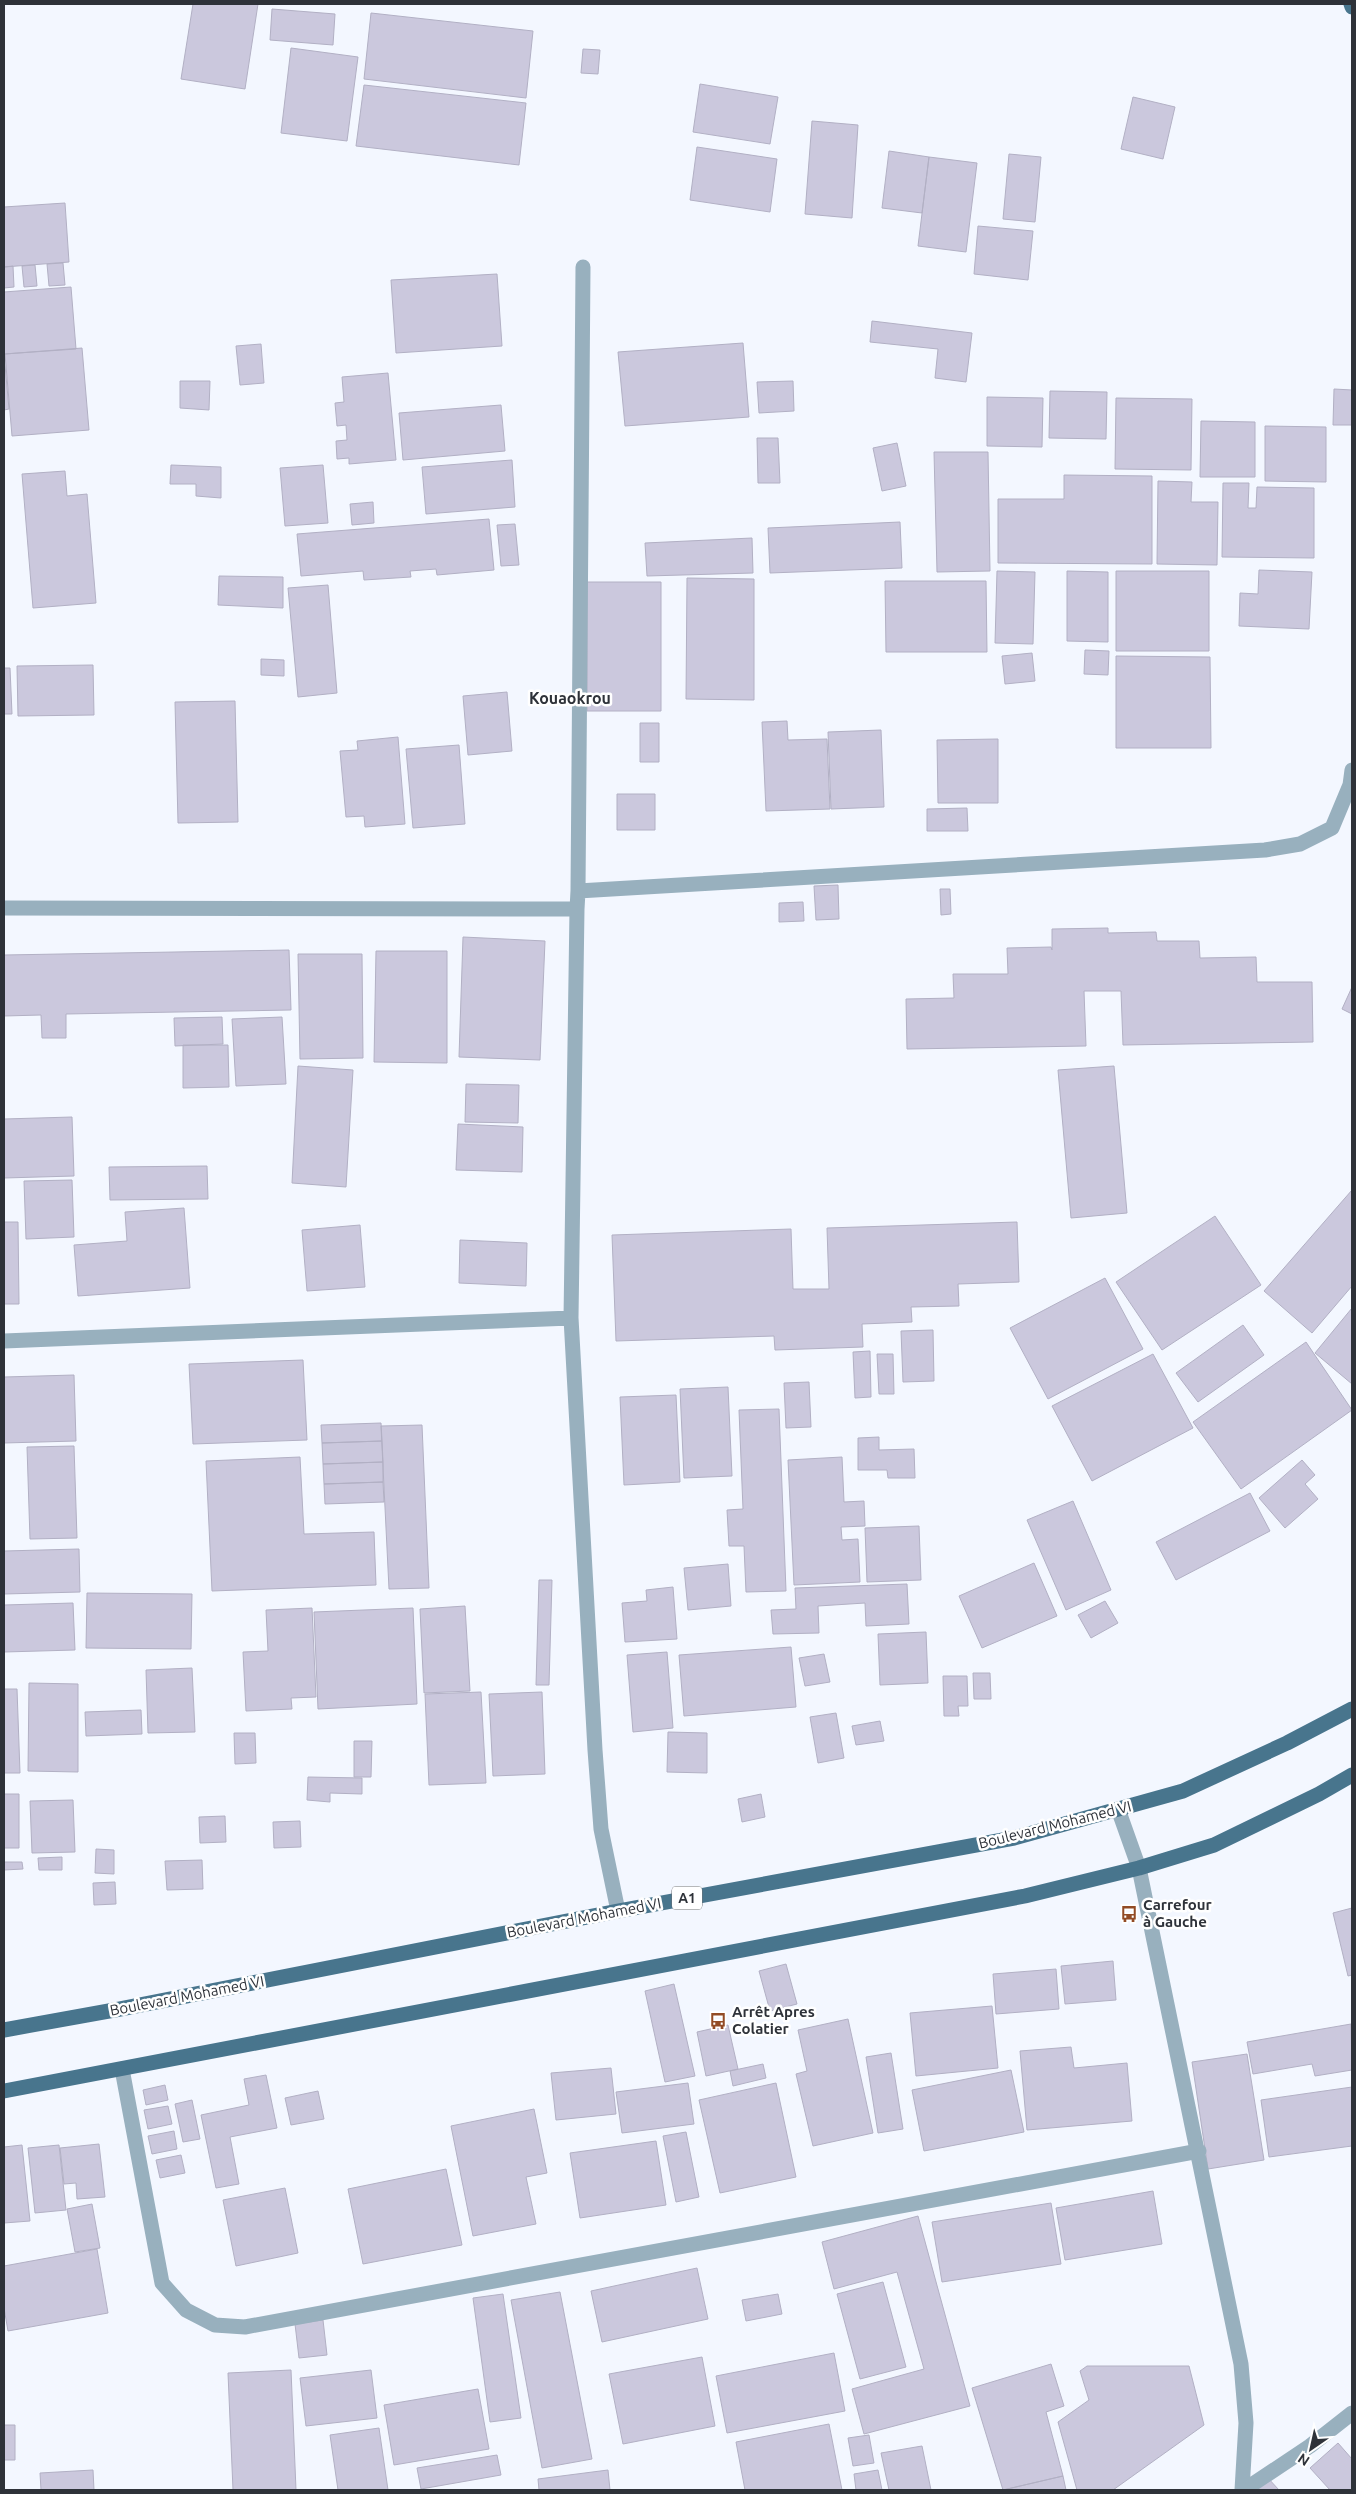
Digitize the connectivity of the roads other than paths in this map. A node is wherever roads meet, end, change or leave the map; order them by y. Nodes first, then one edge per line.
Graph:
1 (1350, 4) edge
2 (1352, 7) edge
3 (583, 267) dead end
4 (1352, 770) edge
5 (578, 891) junction
6 (4, 908) edge
7 (577, 909) junction
8 (571, 1318) junction
9 (4, 1342) edge
10 (1352, 1709) edge
11 (1352, 1775) edge
12 (1118, 1809) junction
13 (1140, 1868) junction
14 (618, 1911) junction
15 (4, 2030) edge
16 (122, 2069) junction
17 (4, 2091) edge
18 (1198, 2151) junction
19 (1352, 2413) edge
20 (1243, 2490) edge

1 - 2 main road
3 - 5 street
4 - 5 street
5 - 7 street
6 - 7 street
7 - 8 street
8 - 9 street
8 - 14 street
10 - 12 main road, Boulevard Mohamed VI / A1
11 - 13 main road
12 - 13 street
12 - 14 main road, Boulevard Mohamed VI / A1
13 - 16 main road
13 - 18 street
14 - 15 main road, Boulevard Mohamed VI / A1
16 - 17 main road
16 - 18 street
18 - 20 street
19 - 20 street

